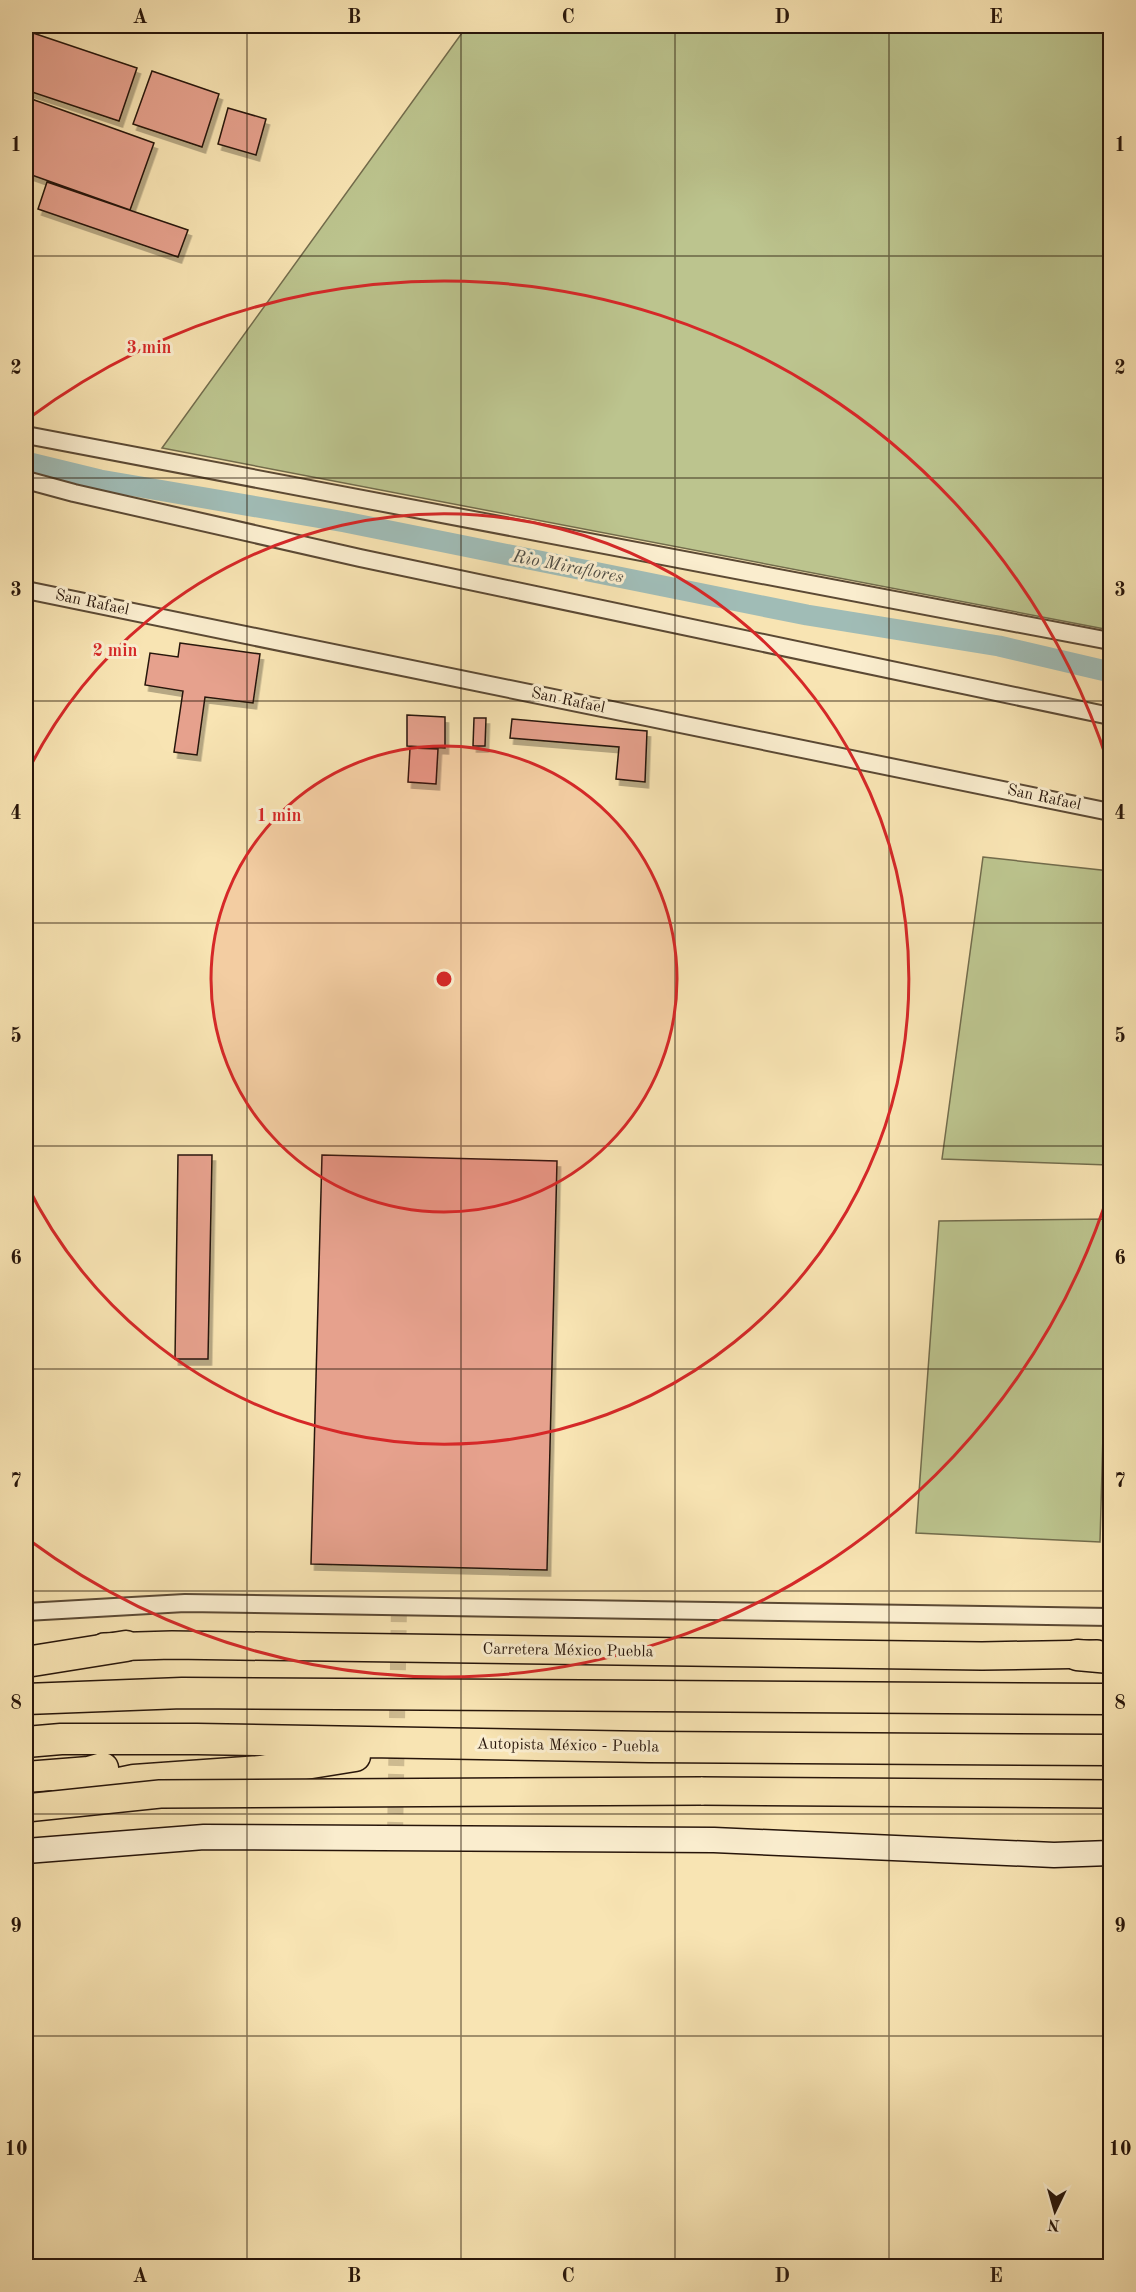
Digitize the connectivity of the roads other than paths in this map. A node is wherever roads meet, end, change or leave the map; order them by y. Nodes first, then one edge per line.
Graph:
1 (26, 435) edge
2 (26, 480) edge
3 (26, 590) edge
4 (1110, 641) edge
5 (1110, 716) edge
6 (1110, 812) edge
7 (26, 1612) edge
8 (1110, 1617) edge
9 (126, 1646) junction
10 (26, 1651) edge
11 (1077, 1655) joint
12 (1110, 1656) edge
13 (26, 1662) edge
14 (26, 1684) edge
15 (1110, 1691) edge
16 (182, 1693) junction
17 (1077, 1699) junction
18 (1110, 1699) edge
19 (26, 1700) edge
20 (197, 1739) junction
21 (26, 1742) edge
22 (432, 1744) junction
23 (1109, 1750) edge
24 (26, 1777) edge
25 (1110, 1794) edge
26 (26, 1798) edge
27 (26, 1808) edge
28 (26, 1851) edge
29 (1110, 1853) edge

1 - 4 street
2 - 5 street
3 - 6 street, San Rafael
7 - 8 street
9 - 10 highway, Carretera México Puebla
9 - 11 highway, Carretera México Puebla
9 - 13 highway
11 - 12 highway
14 - 16 highway
15 - 17 highway
16 - 17 highway
16 - 19 highway
17 - 18 highway
20 - 21 highway, Autopista México - Puebla
20 - 22 highway, Autopista México - Puebla
20 - 24 highway
22 - 23 highway, Autopista México - Puebla
22 - 26 highway
25 - 27 highway, bridge
28 - 29 main road

